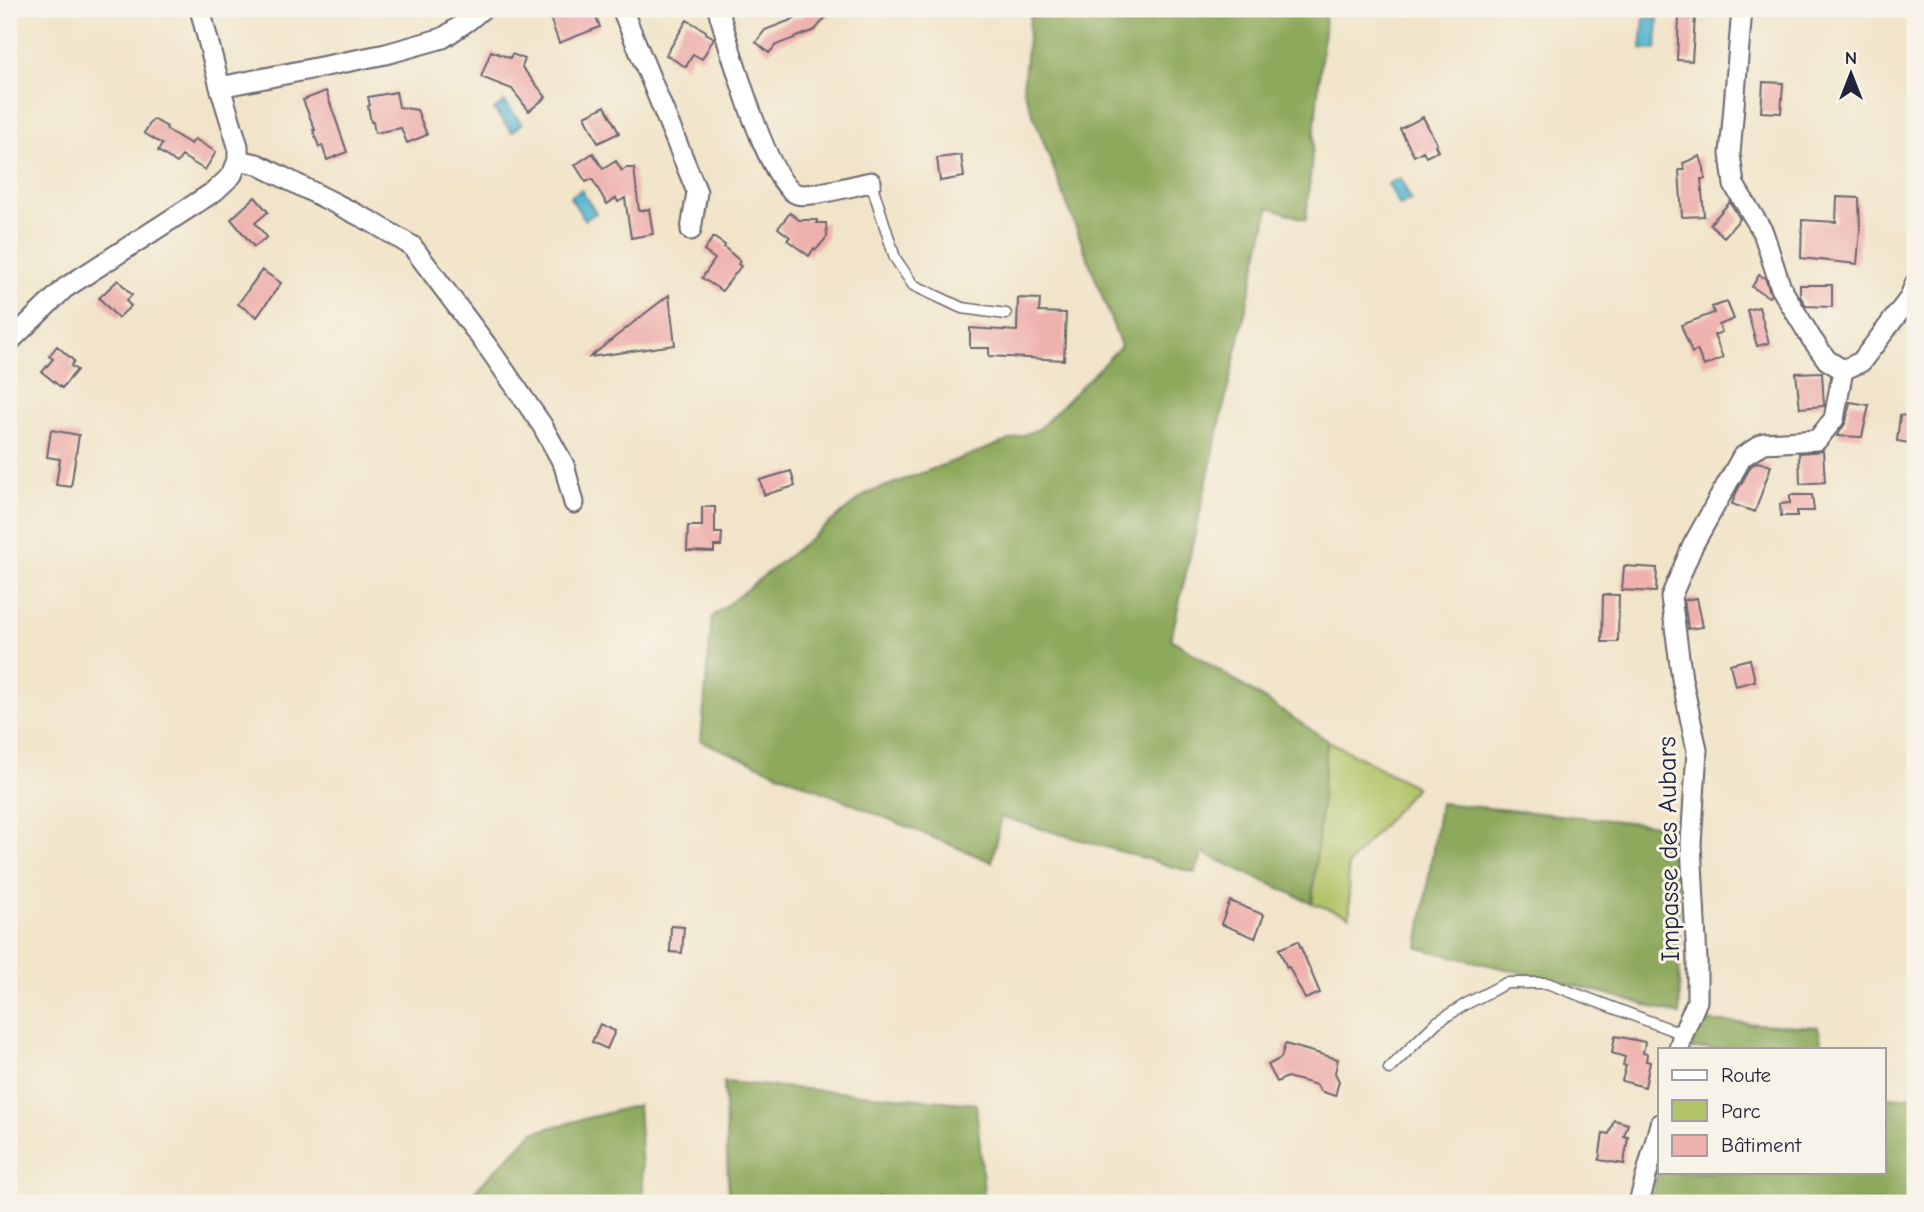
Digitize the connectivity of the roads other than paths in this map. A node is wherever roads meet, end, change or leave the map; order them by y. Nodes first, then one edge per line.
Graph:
1 (200, 9) edge
2 (482, 9) edge
3 (622, 9) edge
4 (718, 9) edge
5 (1742, 9) edge
6 (220, 87) junction
7 (238, 160) junction
8 (871, 182) joint
9 (691, 230) dead end
10 (1915, 284) edge
11 (1006, 314) dead end
12 (9, 342) edge
13 (1843, 370) junction
14 (574, 503) dead end
15 (1681, 1042) edge
16 (1389, 1069) dead end
17 (1658, 1132) edge
18 (1639, 1203) edge

1 - 6 street
2 - 6 street
3 - 9 street
4 - 8 street
5 - 13 street
6 - 7 street
7 - 12 street
7 - 14 street
8 - 11 lane
10 - 13 street
13 - 15 street, Impasse des Aubars
15 - 16 lane, Impasse des Aubars
17 - 18 street

